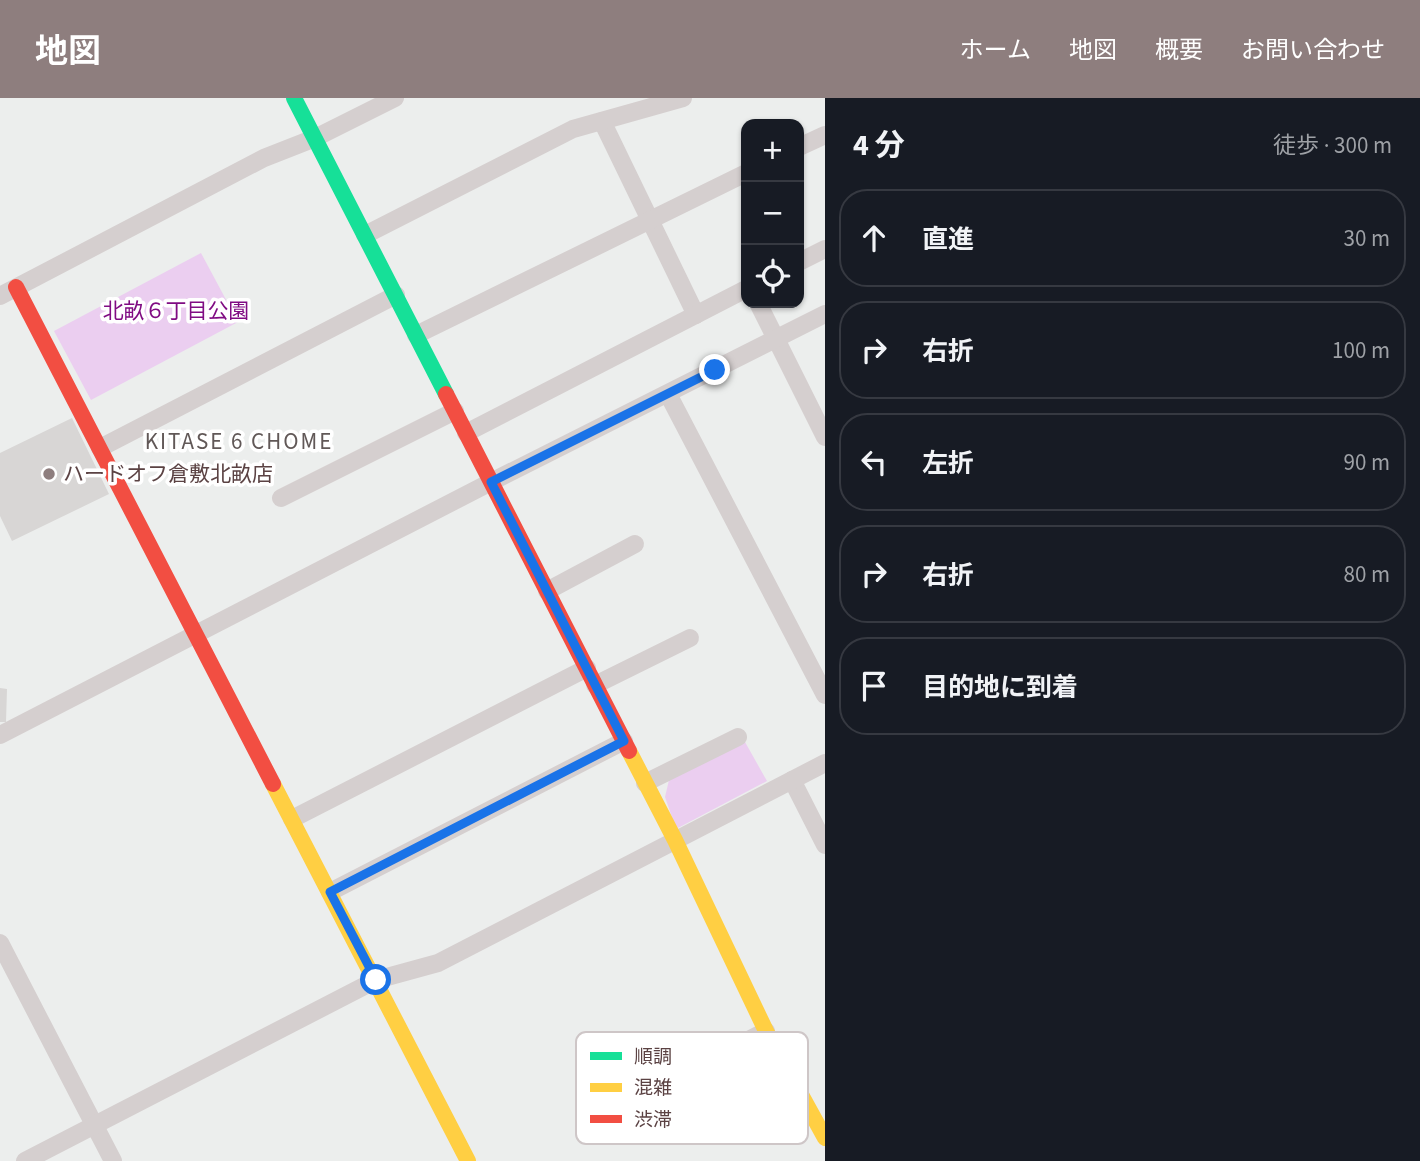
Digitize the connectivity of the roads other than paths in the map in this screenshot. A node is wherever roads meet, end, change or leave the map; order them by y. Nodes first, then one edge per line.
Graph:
1 (294, 98) edge
2 (394, 98) edge
3 (683, 98) edge
4 (648, 103) edge
5 (602, 121) junction
6 (825, 135) edge
7 (315, 138) junction
8 (804, 145) edge
9 (741, 175) edge
10 (649, 220) junction
11 (365, 235) junction
12 (825, 249) edge
13 (804, 260) edge
14 (16, 287) junction
15 (741, 292) edge
16 (396, 295) junction
17 (0, 296) edge
18 (760, 308) edge
19 (825, 314) edge
20 (696, 315) junction
21 (416, 335) junction
22 (775, 339) junction
23 (668, 394) junction
24 (455, 411) junction
25 (466, 433) junction
26 (825, 438) edge
27 (100, 448) junction
28 (491, 482) junction
29 (281, 498) dead end
30 (635, 544) dead end
31 (547, 591) junction
32 (195, 633) junction
33 (690, 638) dead end
34 (587, 668) junction
35 (595, 685) junction
36 (825, 695) edge
37 (0, 734) edge
38 (738, 737) dead end
39 (624, 741) junction
40 (825, 763) edge
41 (792, 780) junction
42 (645, 783) junction
43 (292, 819) junction
44 (675, 840) junction
45 (825, 845) edge
46 (330, 892) junction
47 (0, 943) edge
48 (376, 980) junction
49 (766, 1031) edge
50 (808, 1107) edge
51 (95, 1125) junction
52 (825, 1138) edge
53 (25, 1161) edge
54 (113, 1161) edge
55 (468, 1161) edge

1 - 7 street
2 - 7 street
3 - 4 street
4 - 5 street
5 - 10 street
5 - 11 street
6 - 8 street
7 - 11 street
7 - 14 street
9 - 10 street
10 - 20 street
10 - 21 street
11 - 16 street
12 - 13 street
14 - 17 street
14 - 27 street
15 - 20 street
16 - 21 street
16 - 27 street
18 - 22 street
19 - 22 street
20 - 25 street
21 - 24 street
22 - 23 street
22 - 26 street
23 - 28 street
23 - 36 street
24 - 25 street
24 - 29 street
25 - 28 street
27 - 32 street
28 - 31 street
28 - 32 street
30 - 31 street
31 - 34 street
32 - 37 street
32 - 43 street
33 - 35 street
34 - 35 street
34 - 43 street
35 - 39 street
38 - 42 street
39 - 42 street
39 - 46 street
40 - 41 street
41 - 44 street
41 - 45 street
42 - 44 street
43 - 46 street
44 - 48 street
44 - 49 street
46 - 48 street
47 - 51 street
48 - 51 street
48 - 55 street
50 - 52 street
51 - 53 street
51 - 54 street

